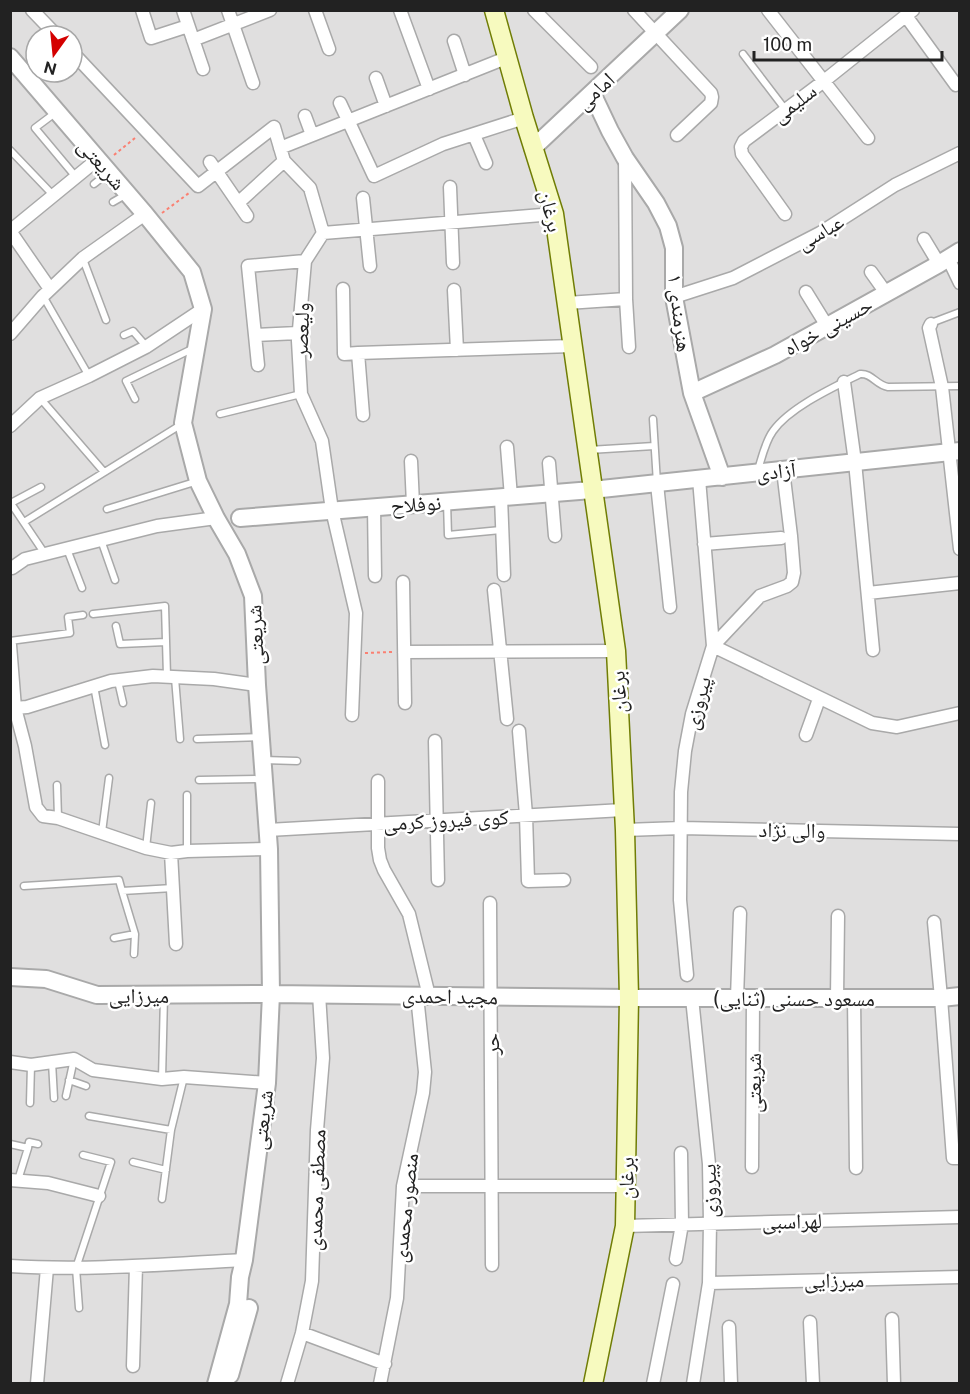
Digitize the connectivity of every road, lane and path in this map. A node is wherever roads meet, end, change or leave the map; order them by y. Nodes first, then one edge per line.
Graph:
1 (32, 10) edge
2 (142, 10) edge
3 (183, 10) edge
4 (228, 10) edge
5 (270, 10) edge
6 (315, 10) edge
7 (400, 10) edge
8 (494, 10) edge
9 (534, 10) edge
10 (634, 10) edge
11 (680, 10) edge
12 (768, 10) edge
13 (906, 12) edge
14 (45, 24) edge
15 (233, 25) junction
16 (188, 26) junction
17 (656, 33) junction
18 (193, 40) junction
19 (454, 41) dead end
20 (329, 49) dead end
21 (743, 54) dead end
22 (506, 58) junction
23 (12, 62) edge
24 (84, 65) edge
25 (591, 67) dead end
26 (203, 69) dead end
27 (465, 75) junction
28 (376, 78) dead end
29 (824, 81) junction
30 (253, 83) dead end
31 (956, 85) dead end
32 (429, 89) junction
33 (592, 93) junction
34 (340, 103) dead end
35 (386, 106) junction
36 (786, 110) junction
37 (57, 111) junction
38 (305, 117) dead end
39 (524, 118) junction
40 (348, 121) junction
41 (145, 130) junction
42 (312, 135) junction
43 (474, 135) junction
44 (677, 135) dead end
45 (868, 138) dead end
46 (280, 148) junction
47 (533, 148) junction
48 (10, 150) edge
49 (960, 153) edge
50 (625, 158) junction
51 (284, 161) junction
52 (486, 163) dead end
53 (103, 165) junction
54 (213, 167) junction
55 (76, 177) junction
56 (94, 184) dead end
57 (198, 186) junction
58 (450, 187) dead end
59 (53, 196) junction
60 (363, 198) dead end
61 (238, 203) junction
62 (554, 214) junction
63 (785, 214) dead end
64 (247, 216) dead end
65 (148, 218) junction
66 (452, 223) junction
67 (366, 229) junction
68 (10, 231) edge
69 (323, 233) junction
70 (924, 239) dead end
71 (83, 258) junction
72 (949, 258) edge
73 (305, 261) junction
74 (453, 263) dead end
75 (370, 266) dead end
76 (871, 272) dead end
77 (960, 283) edge
78 (343, 289) dead end
79 (454, 290) dead end
80 (46, 292) junction
81 (806, 292) dead end
82 (886, 293) junction
83 (674, 297) junction
84 (626, 299) junction
85 (567, 303) junction
86 (203, 309) junction
87 (960, 312) edge
88 (106, 320) dead end
89 (931, 324) joint
90 (827, 326) junction
91 (298, 333) junction
92 (10, 334) edge
93 (124, 335) dead end
94 (255, 335) junction
95 (197, 346) junction
96 (573, 346) junction
97 (146, 347) junction
98 (629, 347) dead end
99 (457, 350) junction
100 (358, 354) junction
101 (258, 365) dead end
102 (89, 376) junction
103 (844, 382) junction
104 (960, 386) edge
105 (942, 387) junction
106 (692, 393) junction
107 (301, 394) junction
108 (40, 398) junction
109 (135, 399) dead end
110 (220, 414) dead end
111 (363, 415) dead end
112 (652, 419) dead end
113 (183, 423) junction
114 (10, 426) edge
115 (654, 446) junction
116 (507, 447) dead end
117 (588, 450) junction
118 (955, 452) edge
119 (411, 461) dead end
120 (855, 462) junction
121 (549, 463) dead end
122 (783, 470) junction
123 (104, 472) junction
124 (758, 473) junction
125 (722, 477) junction
126 (699, 479) junction
127 (198, 481) junction
128 (657, 484) junction
129 (41, 488) dead end
130 (592, 490) junction
131 (552, 494) junction
132 (506, 497) junction
133 (447, 502) junction
134 (11, 503) edge
135 (413, 504) junction
136 (374, 507) junction
137 (106, 509) dead end
138 (332, 510) junction
139 (216, 518) junction
140 (240, 518) dead end
141 (24, 522) junction
142 (501, 530) junction
143 (555, 536) dead end
144 (781, 538) dead end
145 (101, 540) junction
146 (704, 544) junction
147 (67, 549) junction
148 (960, 549) edge
149 (45, 555) junction
150 (12, 568) edge
151 (504, 575) dead end
152 (375, 576) dead end
153 (114, 580) dead end
154 (403, 582) dead end
155 (960, 583) edge
156 (82, 588) dead end
157 (494, 590) dead end
158 (868, 593) junction
159 (670, 607) dead end
160 (93, 614) dead end
161 (83, 615) dead end
162 (116, 626) dead end
163 (166, 642) junction
164 (10, 643) edge
165 (713, 646) junction
166 (873, 650) dead end
167 (616, 651) junction
168 (404, 652) junction
169 (500, 652) junction
170 (354, 653) junction
171 (171, 677) junction
172 (118, 681) junction
173 (257, 685) junction
174 (94, 686) junction
175 (819, 699) junction
176 (405, 702) dead end
177 (123, 703) dead end
178 (15, 708) junction
179 (960, 713) edge
180 (352, 715) dead end
181 (507, 719) dead end
182 (519, 731) dead end
183 (806, 735) dead end
184 (261, 737) junction
185 (180, 739) dead end
186 (197, 739) dead end
187 (435, 741) dead end
188 (105, 745) dead end
189 (262, 760) junction
190 (297, 761) dead end
191 (109, 778) dead end
192 (264, 779) junction
193 (199, 780) dead end
194 (378, 781) dead end
195 (57, 785) dead end
196 (187, 795) dead end
197 (151, 803) dead end
198 (623, 810) junction
199 (526, 815) junction
200 (58, 818) junction
201 (437, 820) junction
202 (378, 824) junction
203 (681, 828) junction
204 (268, 830) junction
205 (625, 830) junction
206 (102, 832) junction
207 (960, 834) edge
208 (146, 848) junction
209 (269, 849) junction
210 (187, 851) junction
211 (171, 853) junction
212 (438, 880) dead end
213 (564, 880) dead end
214 (24, 886) dead end
215 (173, 888) junction
216 (122, 891) junction
217 (490, 903) dead end
218 (740, 913) dead end
219 (838, 916) dead end
220 (934, 922) dead end
221 (135, 934) junction
222 (114, 938) dead end
223 (176, 944) dead end
224 (134, 954) dead end
225 (687, 975) dead end
226 (10, 977) edge
227 (271, 994) junction
228 (319, 994) junction
229 (165, 995) junction
230 (423, 996) junction
231 (960, 996) edge
232 (491, 997) junction
233 (628, 998) junction
234 (693, 998) junction
235 (745, 998) junction
236 (845, 998) junction
237 (941, 998) junction
238 (74, 1059) junction
239 (52, 1061) junction
240 (10, 1062) edge
241 (31, 1065) junction
242 (184, 1077) junction
243 (162, 1079) junction
244 (69, 1080) junction
245 (267, 1083) junction
246 (86, 1086) dead end
247 (954, 1090) edge
248 (66, 1096) dead end
249 (54, 1098) dead end
250 (30, 1103) dead end
251 (89, 1116) dead end
252 (171, 1130) junction
253 (10, 1144) edge
254 (38, 1144) dead end
255 (28, 1148) junction
256 (681, 1153) dead end
257 (83, 1155) dead end
258 (956, 1158) edge
259 (133, 1162) dead end
260 (753, 1167) dead end
261 (856, 1168) dead end
262 (166, 1170) junction
263 (14, 1180) edge
264 (403, 1186) junction
265 (492, 1186) junction
266 (626, 1186) junction
267 (99, 1196) junction
268 (162, 1199) dead end
269 (960, 1217) edge
270 (710, 1223) junction
271 (681, 1224) junction
272 (626, 1226) junction
273 (676, 1258) dead end
274 (244, 1260) junction
275 (492, 1265) dead end
276 (10, 1266) edge
277 (136, 1266) junction
278 (47, 1268) junction
279 (76, 1268) junction
280 (960, 1277) edge
281 (709, 1283) junction
282 (673, 1284) dead end
283 (78, 1308) dead end
284 (892, 1319) dead end
285 (810, 1322) dead end
286 (729, 1327) dead end
287 (302, 1334) junction
288 (385, 1364) junction
289 (133, 1366) dead end
290 (37, 1383) edge
291 (216, 1383) edge
292 (227, 1383) edge
293 (287, 1383) edge
294 (380, 1383) edge
295 (592, 1383) edge
296 (653, 1383) edge
297 (693, 1383) edge
298 (731, 1383) edge
299 (813, 1383) edge
300 (894, 1383) edge

1 - 14 street
2 - 16 street
3 - 16 street
4 - 15 street
5 - 15 street
6 - 20 street
7 - 32 street
8 - 22 main road, برغان
9 - 25 street
10 - 17 street
11 - 17 street, امامی
12 - 29 street
13 - 29 street, سلیمی
13 - 31 street
15 - 18 street
15 - 30 street
16 - 18 street
17 - 33 street, امامی
17 - 44 street
18 - 26 street
19 - 27 street
21 - 36 lane
22 - 27 street
22 - 39 main road, برغان
23 - 37 street, شریعتی
24 - 41 street
27 - 32 street
28 - 35 street
29 - 36 street, سلیمی
29 - 45 street
32 - 35 street
33 - 47 street, امامی
33 - 50 street, هنرمندی ۱
34 - 40 street
35 - 40 street
36 - 63 street, سلیمی
37 - 53 street, شریعتی
37 - 55 lane
38 - 42 street
39 - 43 street
39 - 47 main road, برغان
40 - 42 street
40 - 43 street
41 - 53 path
41 - 57 street
42 - 46 street
43 - 52 street
46 - 51 street
46 - 54 street
47 - 62 main road, برغان
48 - 59 lane
49 - 83 street, عباسی
50 - 83 street, هنرمندی ۱
50 - 84 street
51 - 61 street
51 - 69 street
53 - 55 street
53 - 56 lane
53 - 65 street, شریعتی
54 - 57 street
54 - 61 street
55 - 59 street
57 - 65 path
58 - 66 street
59 - 68 street
60 - 67 street
61 - 64 street
62 - 66 street
62 - 85 main road, برغان
65 - 71 street
65 - 86 street, شریعتی
66 - 67 street
66 - 74 street
67 - 69 street
67 - 75 street
68 - 80 street
69 - 73 street, ولیعصر
70 - 72 street
71 - 80 street
71 - 88 lane
72 - 77 street
72 - 82 street, حسینی خواه
73 - 91 street, ولیعصر
73 - 94 street
76 - 82 street
78 - 100 street
79 - 99 street
80 - 92 street
80 - 102 lane
81 - 90 street
82 - 90 street, حسینی خواه
83 - 106 street, هنرمندی ۱
84 - 85 street
84 - 98 street
85 - 96 main road, برغان
86 - 95 street, شریعتی
86 - 97 street
87 - 89 lane
89 - 105 street
90 - 106 street, حسینی خواه
91 - 94 street
91 - 107 street, ولیعصر
93 - 97 lane
94 - 101 street
95 - 109 lane
95 - 113 street, شریعتی
96 - 99 street
96 - 117 main road, برغان
97 - 102 street
99 - 100 street
100 - 111 street
102 - 108 street
103 - 105 lane
103 - 120 street
103 - 124 lane
104 - 105 lane
105 - 118 street
106 - 125 street, هنرمندی ۱
107 - 110 lane
107 - 138 street, ولیعصر
108 - 114 street
108 - 123 lane
112 - 115 lane
113 - 123 lane
113 - 127 street, شریعتی
115 - 117 lane
115 - 128 lane
116 - 132 street
117 - 130 main road, برغان
118 - 120 street, آزادی
118 - 148 street
119 - 135 street
120 - 122 street, آزادی
120 - 158 street
121 - 131 street
122 - 124 street, آزادی
122 - 165 street
123 - 141 lane
124 - 125 street, آزادی
125 - 126 street, آزادی
126 - 128 street, آزادی
126 - 146 street
127 - 137 lane
127 - 139 street, شریعتی
128 - 130 street, آزادی
128 - 159 street
129 - 134 lane
130 - 131 street, نوفلاح
130 - 167 main road, برغان
131 - 132 street, نوفلاح
131 - 143 street
132 - 133 street, نوفلاح
132 - 142 street
133 - 135 street, نوفلاح
133 - 142 lane
134 - 141 lane
135 - 136 street, نوفلاح
136 - 138 street, نوفلاح
136 - 152 street
138 - 140 street, نوفلاح
138 - 170 street, ولیعصر
139 - 145 street
139 - 173 street, شریعتی
141 - 149 lane
142 - 151 street
144 - 146 street
145 - 147 street
145 - 153 lane
146 - 165 street
147 - 149 street
147 - 156 lane
149 - 150 street
154 - 168 street
155 - 158 street
157 - 169 street
158 - 166 street
160 - 163 lane
161 - 164 lane
162 - 163 lane
163 - 171 lane
164 - 178 street
165 - 175 street
165 - 203 street, پیروزی
167 - 169 street
167 - 198 main road, برغان
168 - 169 street
168 - 170 path
168 - 176 street
169 - 181 street
170 - 180 street, ولیعصر
171 - 172 street
171 - 173 street
171 - 185 lane
172 - 174 street
172 - 177 lane
173 - 184 street, شریعتی
174 - 178 street
174 - 188 lane
175 - 179 street
175 - 183 street
178 - 200 street
182 - 199 street
184 - 186 lane
184 - 189 street, شریعتی
187 - 201 street
189 - 190 lane
189 - 192 street, شریعتی
191 - 206 lane
192 - 193 lane
192 - 204 street, شریعتی
194 - 202 street, منصور محمدی
195 - 200 lane
196 - 210 lane
197 - 208 lane
198 - 199 street, کوی فیروز کرمی
198 - 205 main road, برغان
199 - 201 street, کوی فیروز کرمی
199 - 213 street
200 - 206 street
201 - 202 street, کوی فیروز کرمی
201 - 212 street
202 - 204 street, کوی فیروز کرمی
202 - 230 street, منصور محمدی
203 - 205 street, والی نژاد
203 - 207 street, والی نژاد
203 - 225 street, پیروزی
204 - 209 street, شریعتی
205 - 233 main road, برغان
206 - 208 street
208 - 211 street
209 - 210 street
209 - 227 street, شریعتی
210 - 211 street
211 - 215 street
214 - 216 lane
215 - 216 lane
215 - 223 street
216 - 221 lane
217 - 232 street, حر
218 - 235 street, شریعتی
219 - 236 street
220 - 237 street
221 - 222 lane
221 - 224 lane
226 - 229 street, میرزایی
227 - 228 street, مجید احمدی
227 - 229 street, میرزایی
227 - 245 street, شریعتی
228 - 230 street, مجید احمدی
228 - 287 street, مصطفی محمدی
229 - 243 lane
230 - 232 street, مجید احمدی
230 - 264 street, منصور محمدی
231 - 237 street, مسعود حسنی (ثنایی)
232 - 233 street, مجید احمدی
232 - 265 street, حر
233 - 234 street, مسعود حسنی (ثنایی)
233 - 266 main road, برغان
234 - 235 street, مسعود حسنی (ثنایی)
234 - 270 street, پیروزی
235 - 236 street, مسعود حسنی (ثنایی)
235 - 260 street, شریعتی
236 - 237 street, مسعود حسنی (ثنایی)
236 - 261 street
237 - 247 street
238 - 239 street
238 - 243 street
238 - 244 lane
239 - 241 street
239 - 249 lane
240 - 241 street
241 - 250 lane
242 - 243 street
242 - 245 street
242 - 252 lane
244 - 246 lane
244 - 248 lane
245 - 274 street, شریعتی
247 - 258 street
251 - 252 lane
252 - 262 lane
253 - 255 lane
254 - 255 lane
255 - 263 lane
256 - 271 street
257 - 267 lane
259 - 262 lane
262 - 268 lane
263 - 267 street
264 - 265 street
264 - 288 street, منصور محمدی
265 - 266 street
265 - 275 street, حر
266 - 272 main road, برغان
267 - 279 lane
269 - 270 street, لهراسبی
270 - 271 street, لهراسبی
270 - 281 street, پیروزی
271 - 272 street, لهراسبی
271 - 273 street
272 - 295 main road, برغان
274 - 277 street
274 - 291 street, شریعتی
274 - 292 street, شریعتی
276 - 278 street
277 - 279 street
277 - 289 street
278 - 279 street
278 - 290 street
279 - 283 lane
280 - 281 street, میرزایی
281 - 297 street, پیروزی
282 - 296 street
284 - 300 street
285 - 299 street
286 - 298 street
287 - 288 street
287 - 293 street, مصطفی محمدی
288 - 294 street, منصور محمدی

